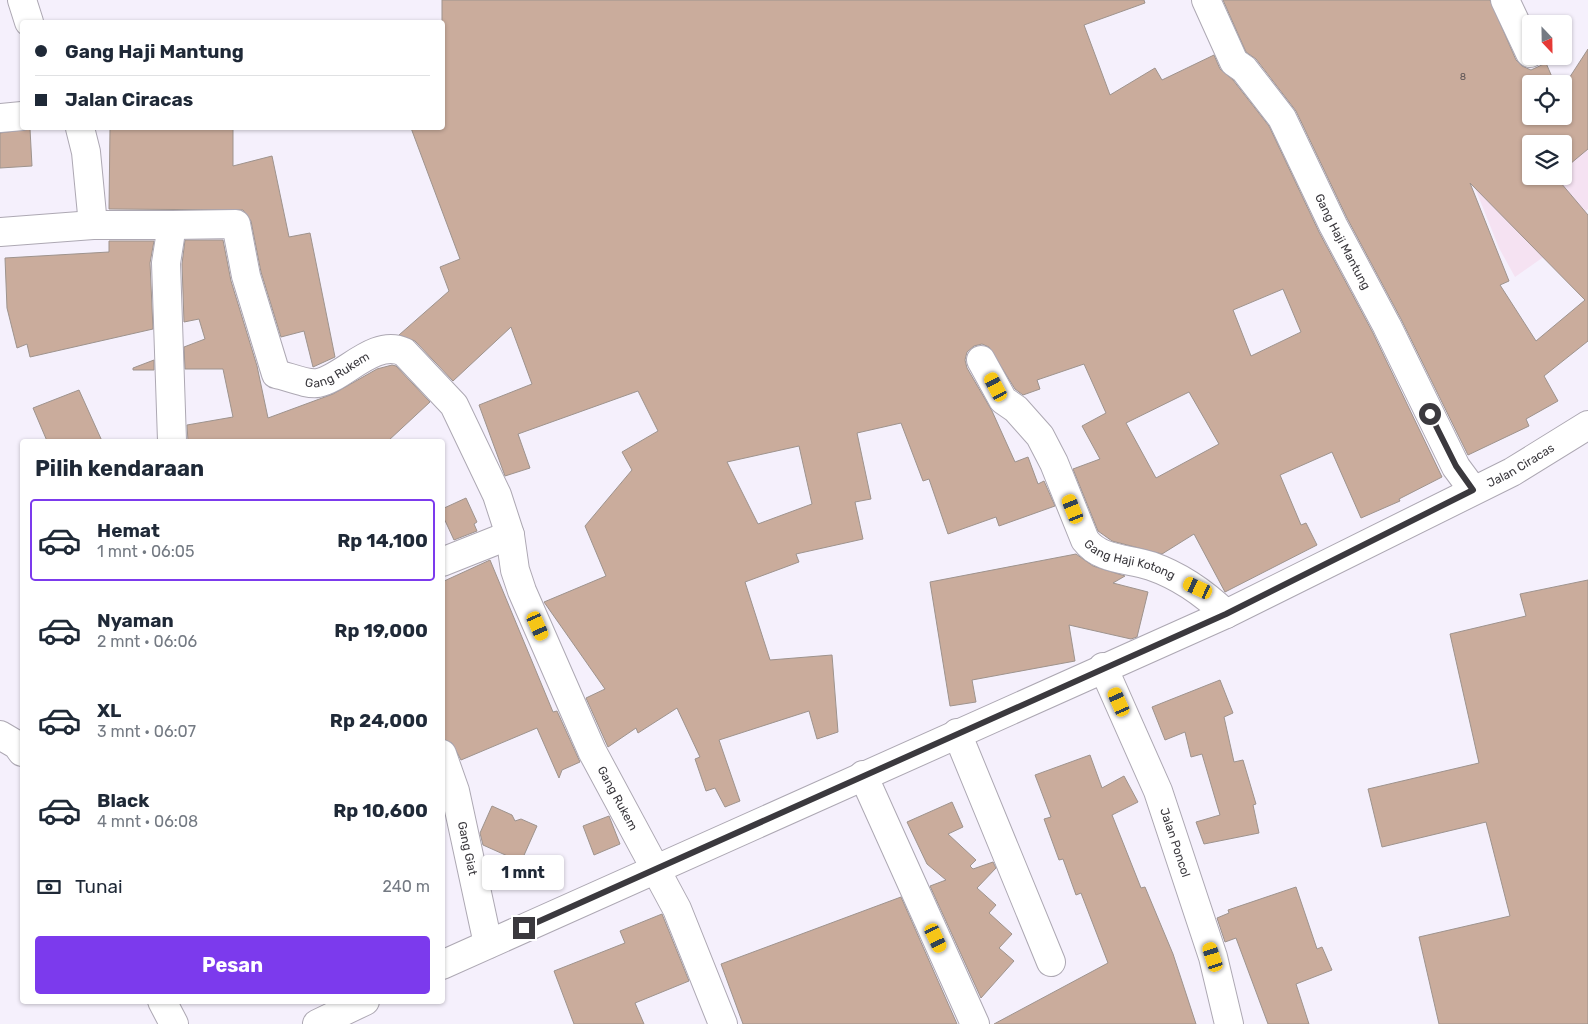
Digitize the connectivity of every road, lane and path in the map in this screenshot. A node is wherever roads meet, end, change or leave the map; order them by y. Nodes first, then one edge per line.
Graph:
1 (22, 0) edge
2 (1206, 0) edge
3 (1505, 0) edge
4 (28, 20) edge
5 (1522, 36) edge
6 (20, 116) edge
7 (0, 118) edge
8 (80, 130) edge
9 (93, 224) junction
10 (172, 225) junction
11 (0, 232) edge
12 (981, 360) dead end
13 (1588, 424) edge
14 (172, 439) edge
15 (1473, 490) junction
16 (510, 535) junction
17 (445, 561) edge
18 (1226, 614) junction
19 (1103, 667) junction
20 (957, 733) junction
21 (0, 735) edge
22 (20, 749) edge
23 (445, 763) edge
24 (863, 775) junction
25 (656, 868) junction
26 (488, 944) junction
27 (1051, 962) dead end
28 (445, 964) edge
29 (164, 1004) edge
30 (351, 1012) edge
31 (174, 1024) edge
32 (316, 1024) edge
33 (723, 1024) edge
34 (975, 1024) edge
35 (1229, 1024) edge

1 - 4 street
2 - 15 street, Gang Haji Mantung
3 - 5 street
6 - 7 street
8 - 9 street
9 - 10 street
9 - 11 street
10 - 14 street
10 - 16 street, Gang Rukem
12 - 18 street, Gang Haji Kotong
13 - 15 street, Jalan Ciracas
15 - 18 street, Jalan Ciracas
16 - 17 street
16 - 25 street, Gang Rukem
18 - 19 street, Jalan Ciracas
19 - 20 street, Jalan Ciracas
19 - 35 street, Jalan Poncol
20 - 24 street, Jalan Ciracas
20 - 27 street
21 - 22 street
23 - 26 street, Gang Giat
24 - 25 street, Jalan Ciracas
24 - 34 street
25 - 26 street, Jalan Ciracas
25 - 33 street, Gang Rukem
26 - 28 street, Jalan Ciracas
29 - 31 street
30 - 32 street

